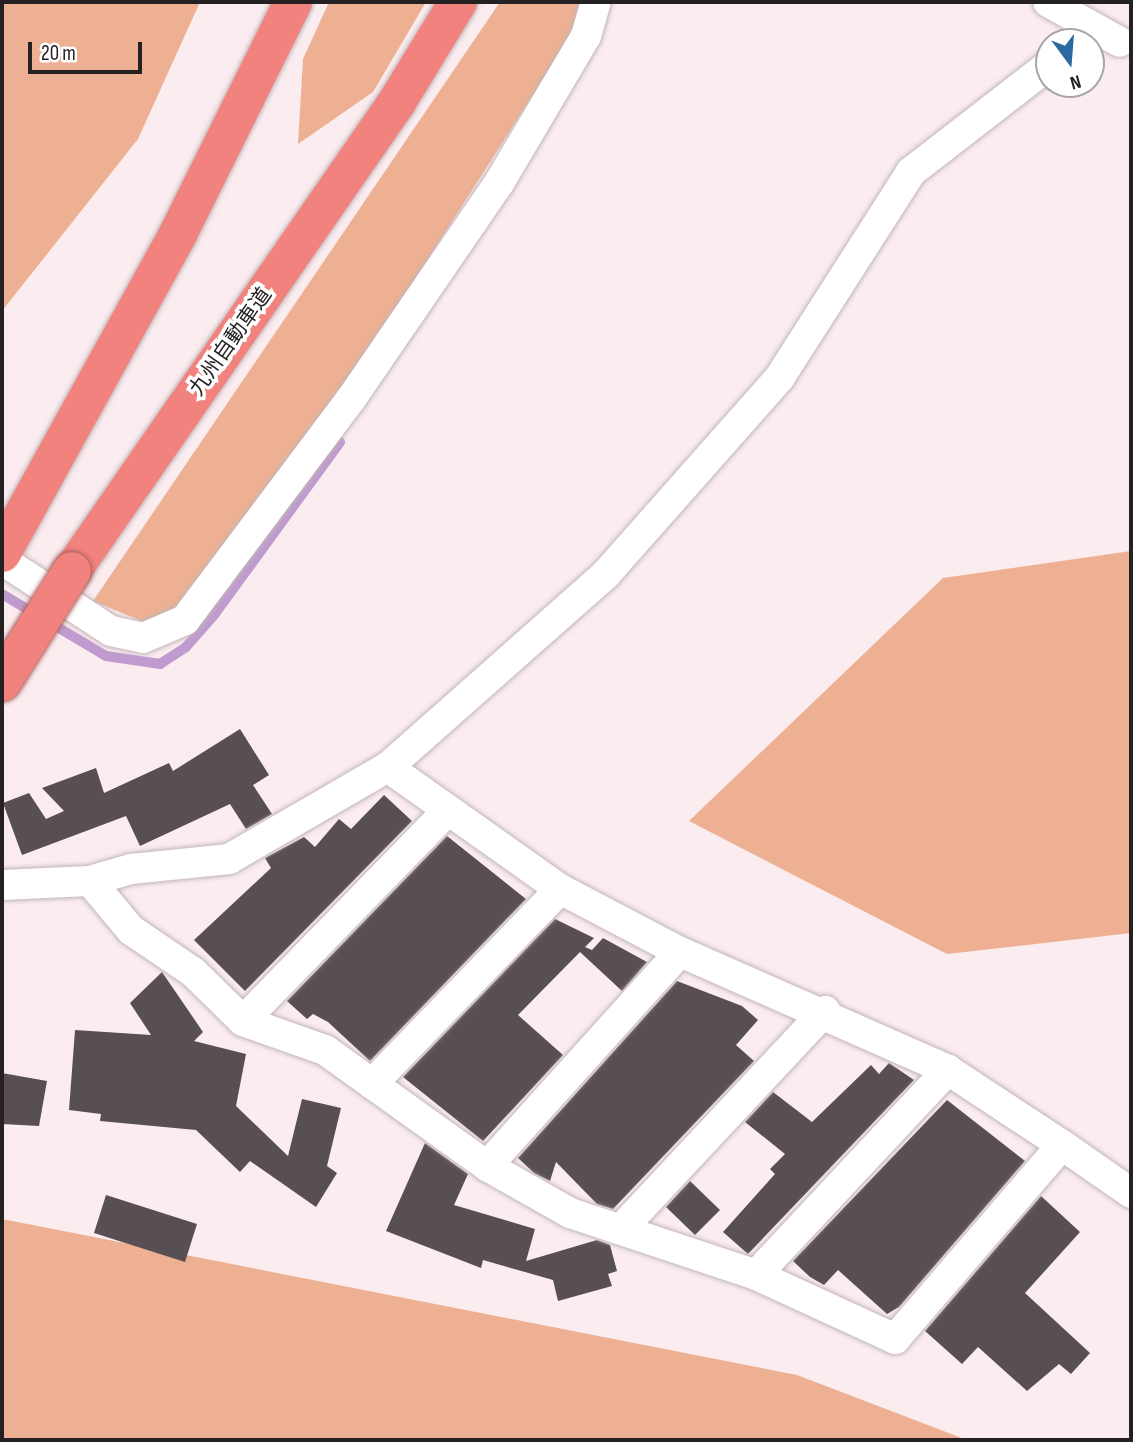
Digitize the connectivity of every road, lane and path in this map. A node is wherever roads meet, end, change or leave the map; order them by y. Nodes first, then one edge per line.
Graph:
1 (293, 2) edge
2 (458, 2) edge
3 (596, 2) edge
4 (1048, 2) edge
5 (1126, 41) edge
6 (1105, 46) edge
7 (1035, 76) edge
8 (7, 547) edge
9 (2, 682) edge
10 (388, 767) junction
11 (448, 810) junction
12 (90, 881) junction
13 (2, 885) edge
14 (560, 889) junction
15 (680, 952) junction
16 (825, 1011) junction
17 (243, 1021) junction
18 (948, 1070) junction
19 (372, 1084) junction
20 (1062, 1145) junction
21 (486, 1166) junction
22 (1131, 1193) edge
23 (623, 1227) junction
24 (756, 1275) junction

1 - 8 highway
2 - 9 highway, 九州自動車道, bridge
3 - 8 street
4 - 5 street
5 - 6 street
7 - 10 street
10 - 11 street
10 - 12 street
11 - 14 street
11 - 17 street
12 - 13 street
12 - 17 street
14 - 15 street
14 - 19 street
15 - 16 street
15 - 21 street
16 - 18 street
16 - 23 street
17 - 19 street
18 - 20 street
18 - 24 street
19 - 21 street
20 - 22 street
20 - 24 street
21 - 23 street
23 - 24 street

